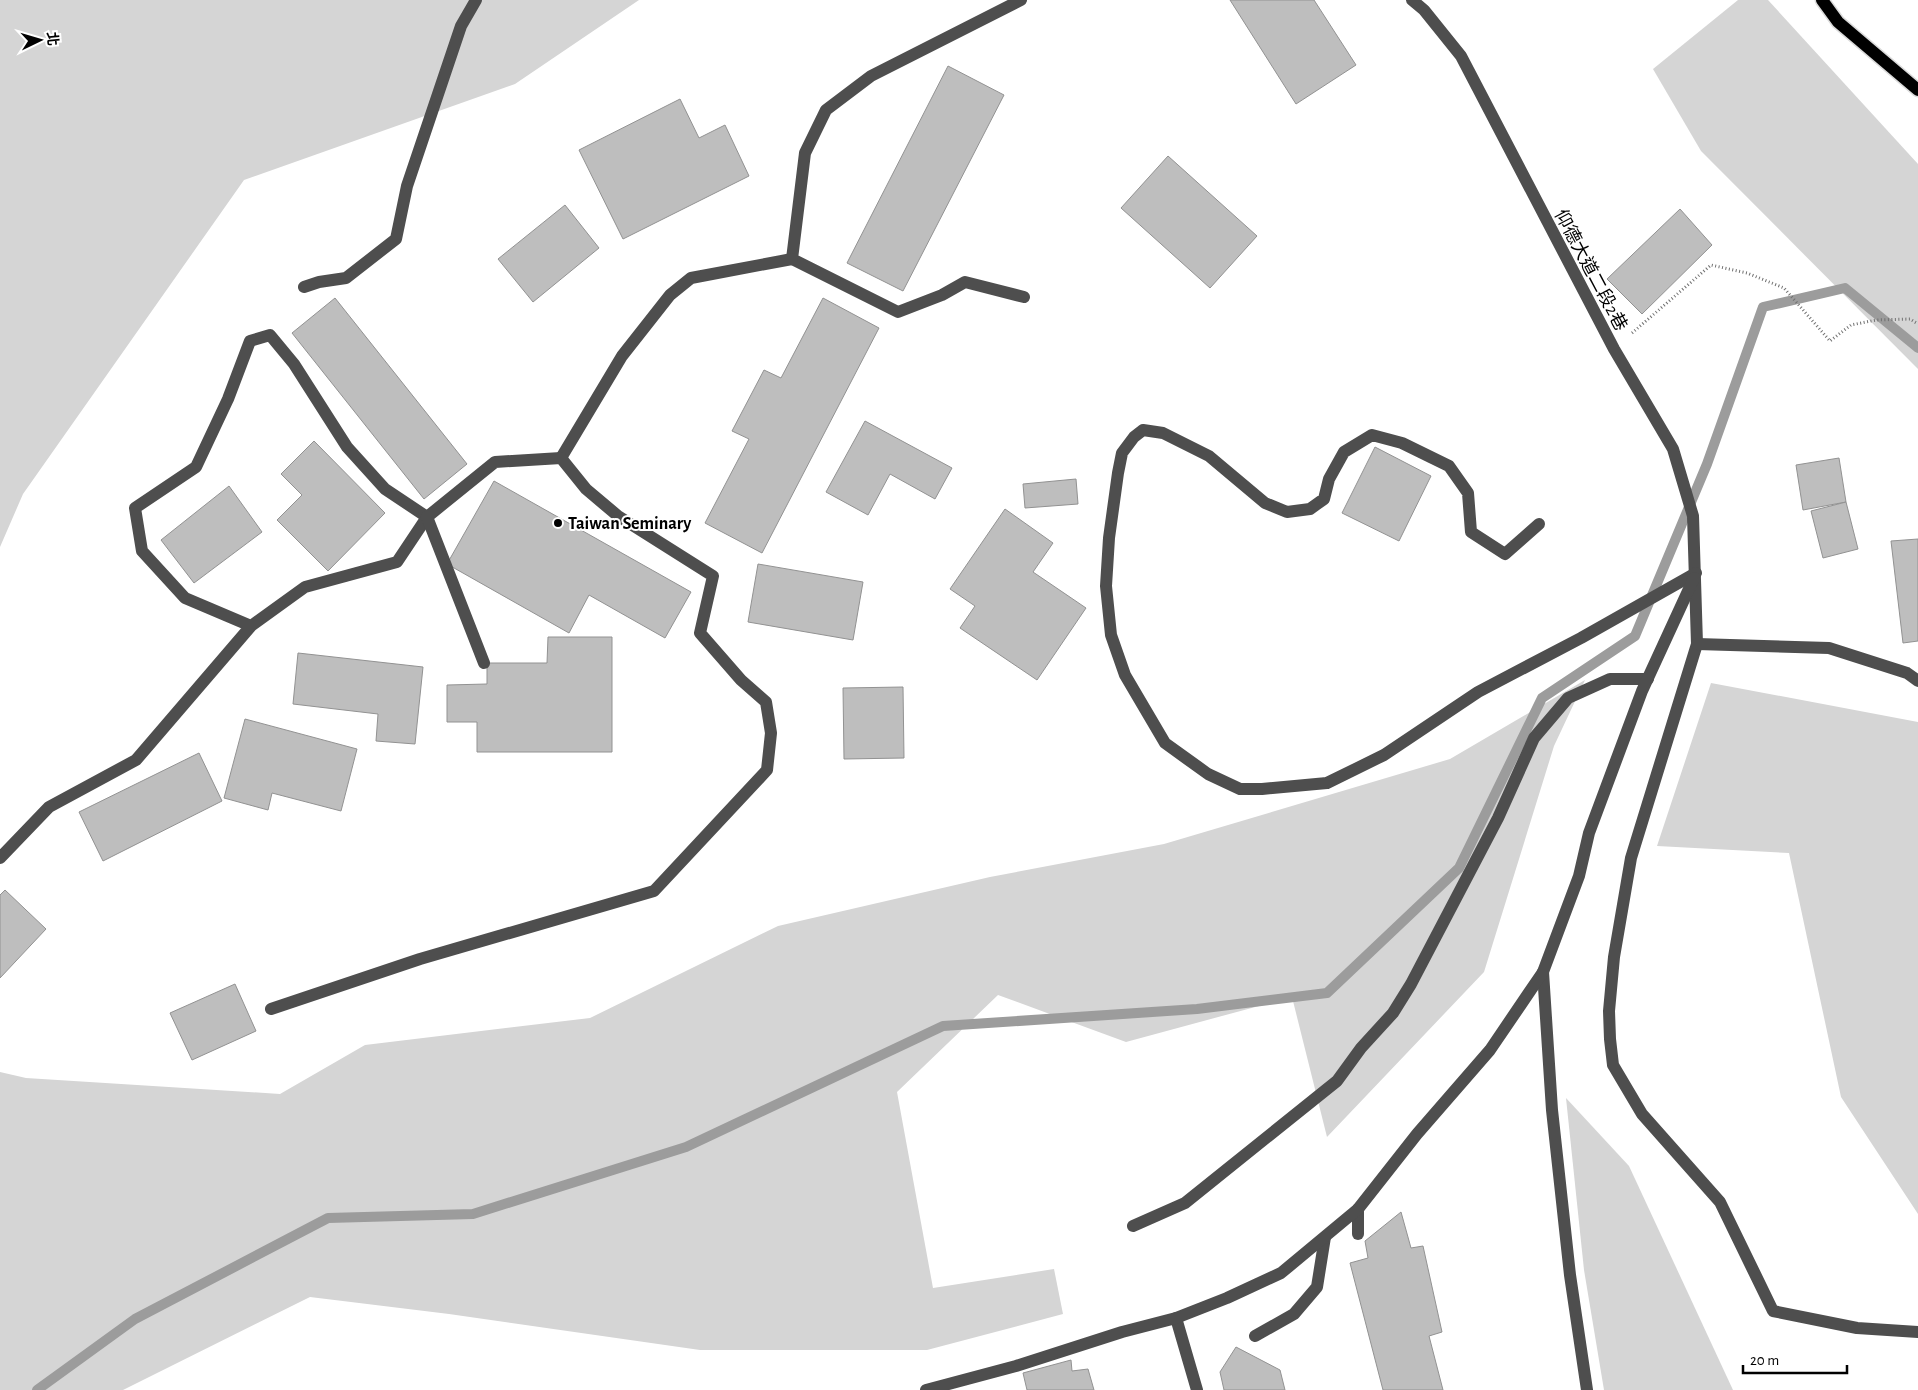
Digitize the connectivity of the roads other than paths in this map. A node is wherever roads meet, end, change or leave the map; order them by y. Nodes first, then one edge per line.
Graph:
1 (476, 0) edge
2 (1021, 0) edge
3 (1412, 0) edge
4 (1822, 0) edge
5 (1918, 90) edge
6 (792, 259) junction
7 (304, 287) dead end
8 (1024, 297) dead end
9 (561, 458) junction
10 (427, 517) junction
11 (1539, 524) dead end
12 (1696, 573) junction
13 (251, 626) junction
14 (1697, 644) junction
15 (484, 664) dead end
16 (1648, 679) junction
17 (1918, 681) edge
18 (0, 858) edge
19 (1543, 972) junction
20 (271, 1009) dead end
21 (1358, 1209) junction
22 (1133, 1226) dead end
23 (1358, 1234) dead end
24 (1325, 1237) junction
25 (1176, 1318) junction
26 (1918, 1332) edge
27 (1255, 1336) dead end
28 (926, 1390) edge
29 (1197, 1390) edge
30 (1587, 1390) edge

1 - 7 street
2 - 6 street
3 - 12 street, 仰德大道二段2巷
4 - 5 main road
6 - 8 street
6 - 9 street
9 - 10 street
9 - 20 street
10 - 13 street
10 - 13 street
10 - 15 street
11 - 12 street
12 - 14 street, 仰德大道二段2巷
12 - 16 street
13 - 18 street
14 - 17 street
14 - 26 street, 仰德大道二段2巷
16 - 19 street
16 - 22 street
19 - 21 street
19 - 30 street
21 - 23 street
21 - 24 street
24 - 25 street
24 - 27 street
25 - 28 street
25 - 29 street

